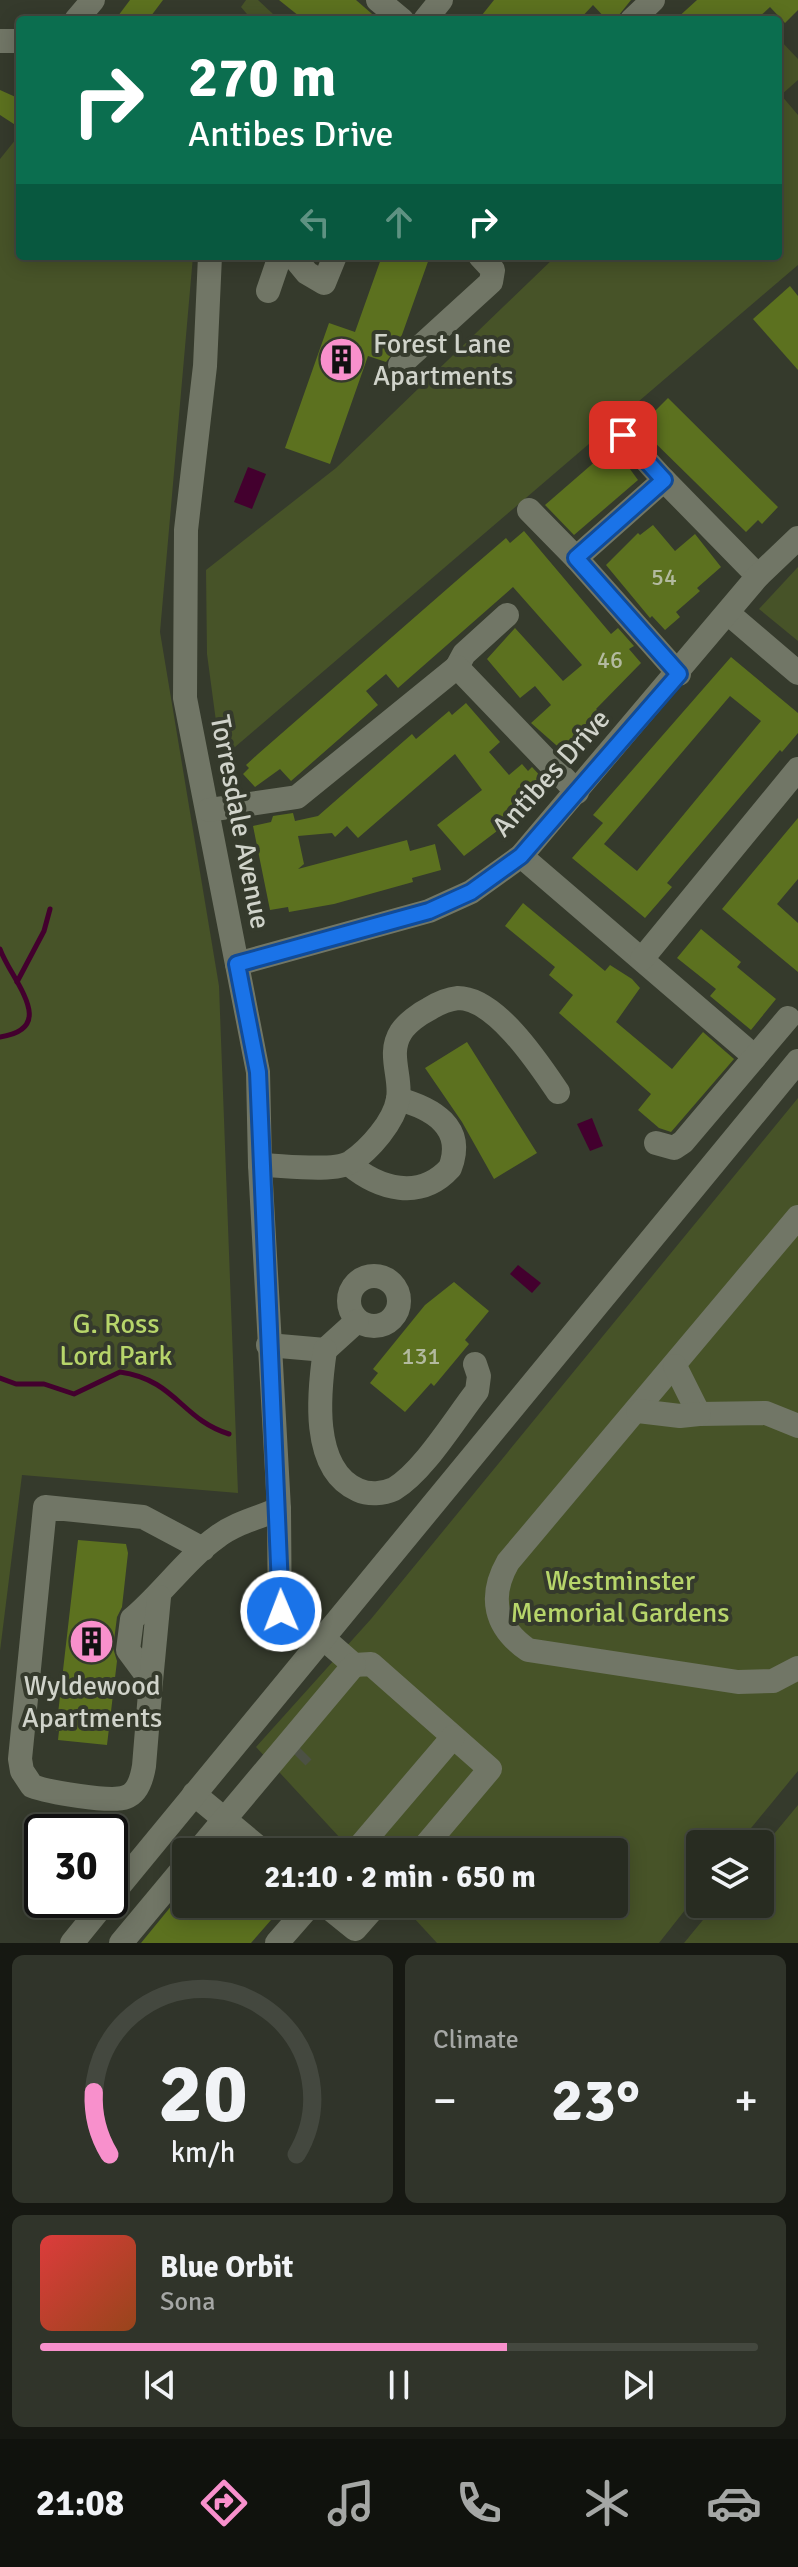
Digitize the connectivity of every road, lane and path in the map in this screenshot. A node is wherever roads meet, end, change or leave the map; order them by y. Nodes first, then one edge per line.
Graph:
1 (93, 0) edge
2 (378, 0) edge
3 (441, 0) edge
4 (653, 0) edge
5 (79, 16) edge
6 (397, 16) edge
7 (428, 16) edge
8 (636, 16) edge
9 (210, 260) edge
10 (279, 260) edge
11 (296, 260) edge
12 (333, 260) edge
13 (484, 260) edge
14 (268, 291) dead end
15 (400, 365) dead end
16 (623, 435) dead end
17 (664, 480) junction
18 (529, 510) dead end
19 (798, 538) edge
20 (576, 558) junction
21 (758, 576) junction
22 (729, 614) junction
23 (507, 615) dead end
24 (457, 667) junction
25 (798, 673) edge
26 (679, 674) junction
27 (798, 769) edge
28 (577, 792) junction
29 (209, 810) junction
30 (521, 856) junction
31 (642, 959) junction
32 (237, 964) junction
33 (788, 1018) dead end
34 (755, 1057) junction
35 (798, 1061) edge
36 (558, 1092) dead end
37 (398, 1099) junction
38 (656, 1143) dead end
39 (349, 1164) junction
40 (260, 1165) junction
41 (798, 1217) edge
42 (789, 1239) edge
43 (357, 1321) dead end
44 (268, 1345) junction
45 (325, 1350) junction
46 (475, 1364) dead end
47 (675, 1366) junction
48 (638, 1411) junction
49 (699, 1414) junction
50 (798, 1426) edge
51 (279, 1509) junction
52 (168, 1529) junction
53 (129, 1530) dead end
54 (203, 1549) junction
55 (280, 1638) dead end
56 (323, 1638) junction
57 (354, 1665) junction
58 (798, 1668) edge
59 (305, 1724) junction
60 (453, 1737) junction
61 (269, 1766) junction
62 (194, 1794) junction
63 (224, 1819) junction
64 (208, 1838) edge
65 (247, 1838) edge
66 (367, 1838) edge
67 (432, 1838) edge
68 (128, 1875) edge
69 (172, 1882) edge
70 (98, 1918) edge
71 (299, 1918) edge
72 (342, 1918) edge
73 (364, 1936) edge
74 (87, 1938) edge
75 (279, 1942) edge
76 (121, 1943) edge

1 - 5 street
2 - 6 street
3 - 7 street
4 - 8 street
9 - 29 street, Torresdale Avenue
10 - 14 street
11 - 12 street
13 - 15 street
16 - 17 street
17 - 20 street
17 - 21 street
18 - 20 street
19 - 21 street, Antibes Drive
20 - 26 street
21 - 22 street, Antibes Drive
22 - 25 street
22 - 26 street, Antibes Drive
23 - 24 street
24 - 28 street
24 - 29 street
26 - 28 street, Antibes Drive
27 - 31 street
28 - 30 street, Antibes Drive
29 - 32 street, Torresdale Avenue
30 - 31 street
30 - 32 street, Antibes Drive
31 - 34 street
32 - 40 street, Torresdale Avenue
33 - 34 street
34 - 38 street
35 - 56 street
36 - 37 street
37 - 39 street
37 - 39 street
39 - 40 street
40 - 44 street, Torresdale Avenue
41 - 42 street
42 - 47 street
43 - 45 street
44 - 45 street
44 - 51 street, Torresdale Avenue
45 - 46 street
47 - 48 street
47 - 49 street
48 - 49 street
48 - 58 street
49 - 50 street
51 - 54 street
51 - 55 street, Torresdale Avenue
52 - 53 street
52 - 54 street
52 - 54 street
56 - 57 street
56 - 62 street
57 - 59 street
57 - 60 street
59 - 61 street
59 - 61 street
60 - 66 street
60 - 67 street
61 - 63 street
62 - 63 street
62 - 68 street
63 - 64 street
63 - 65 street
69 - 76 street
70 - 74 street
71 - 75 street
72 - 73 street

